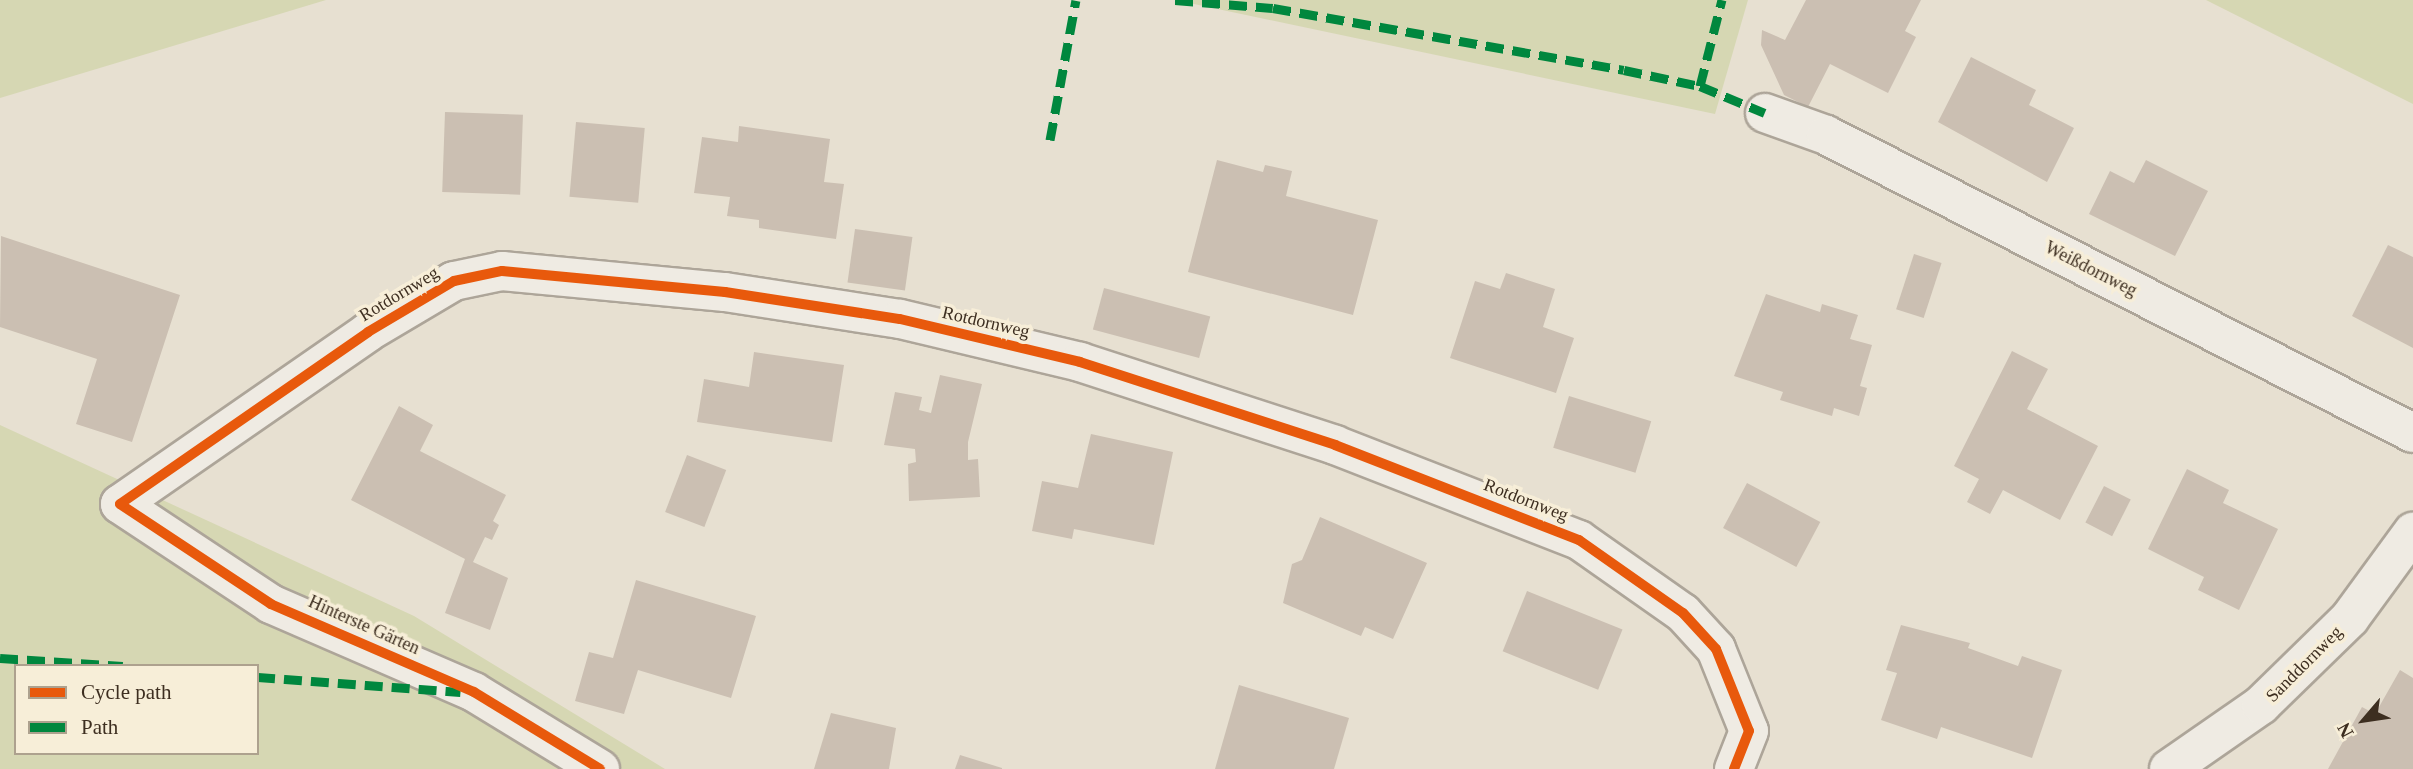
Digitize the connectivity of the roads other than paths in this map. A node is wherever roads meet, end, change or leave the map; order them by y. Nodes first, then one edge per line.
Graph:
1 (1765, 113) dead end
2 (2413, 433) edge
3 (120, 504) joint
4 (2413, 532) edge
5 (600, 769) edge
6 (1734, 769) edge
7 (2169, 769) edge

1 - 2 street, Weißdornweg
3 - 5 street, Hinterste Gärten
3 - 6 street, Rotdornweg
4 - 7 street, Sanddornweg

